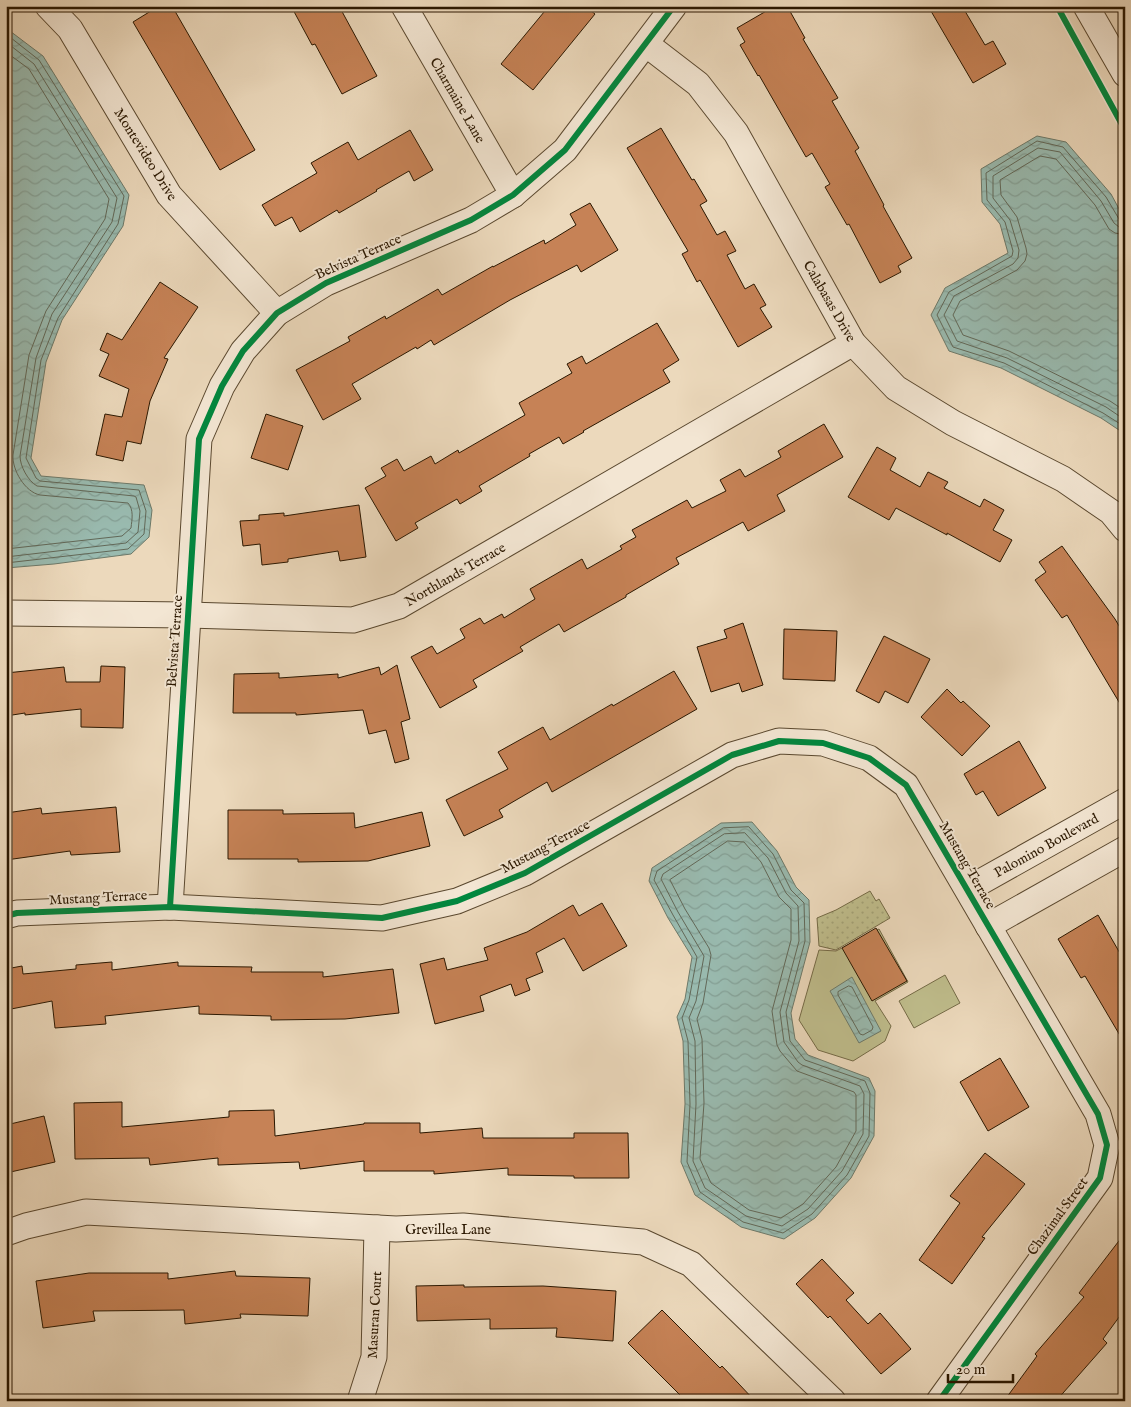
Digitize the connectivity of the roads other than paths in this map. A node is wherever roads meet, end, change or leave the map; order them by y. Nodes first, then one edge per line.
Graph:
1 (48, 6) edge
2 (404, 6) edge
3 (674, 6) edge
4 (1086, 6) edge
5 (646, 44) junction
6 (1125, 74) edge
7 (512, 194) junction
8 (277, 313) junction
9 (854, 343) junction
10 (1125, 530) edge
11 (6, 613) edge
12 (188, 614) junction
13 (1125, 801) edge
14 (1125, 849) edge
15 (968, 889) junction
16 (170, 907) junction
17 (6, 916) edge
18 (988, 926) junction
19 (377, 1228) junction
20 (6, 1233) edge
21 (360, 1401) edge
22 (833, 1401) edge
23 (939, 1401) edge

1 - 8 street, Montevideo Drive
2 - 7 street, Charmaine Lane
3 - 5 street, Belvista Terrace
4 - 6 street
5 - 7 street, Belvista Terrace
5 - 9 street, Calabasas Drive
7 - 8 street, Belvista Terrace
8 - 12 street, Belvista Terrace
9 - 10 street, Calabasas Drive
9 - 12 street, Northlands Terrace
11 - 12 street, Northlands Terrace
12 - 16 street, Belvista Terrace
13 - 15 street, Palomino Boulevard
14 - 18 street
15 - 16 street, Mustang Terrace
15 - 18 street, Mustang Terrace
16 - 17 street, Mustang Terrace
18 - 23 street, Chazimal Street
19 - 20 street, Grevillea Lane
19 - 21 street, Masuran Court
19 - 22 street, Grevillea Lane

